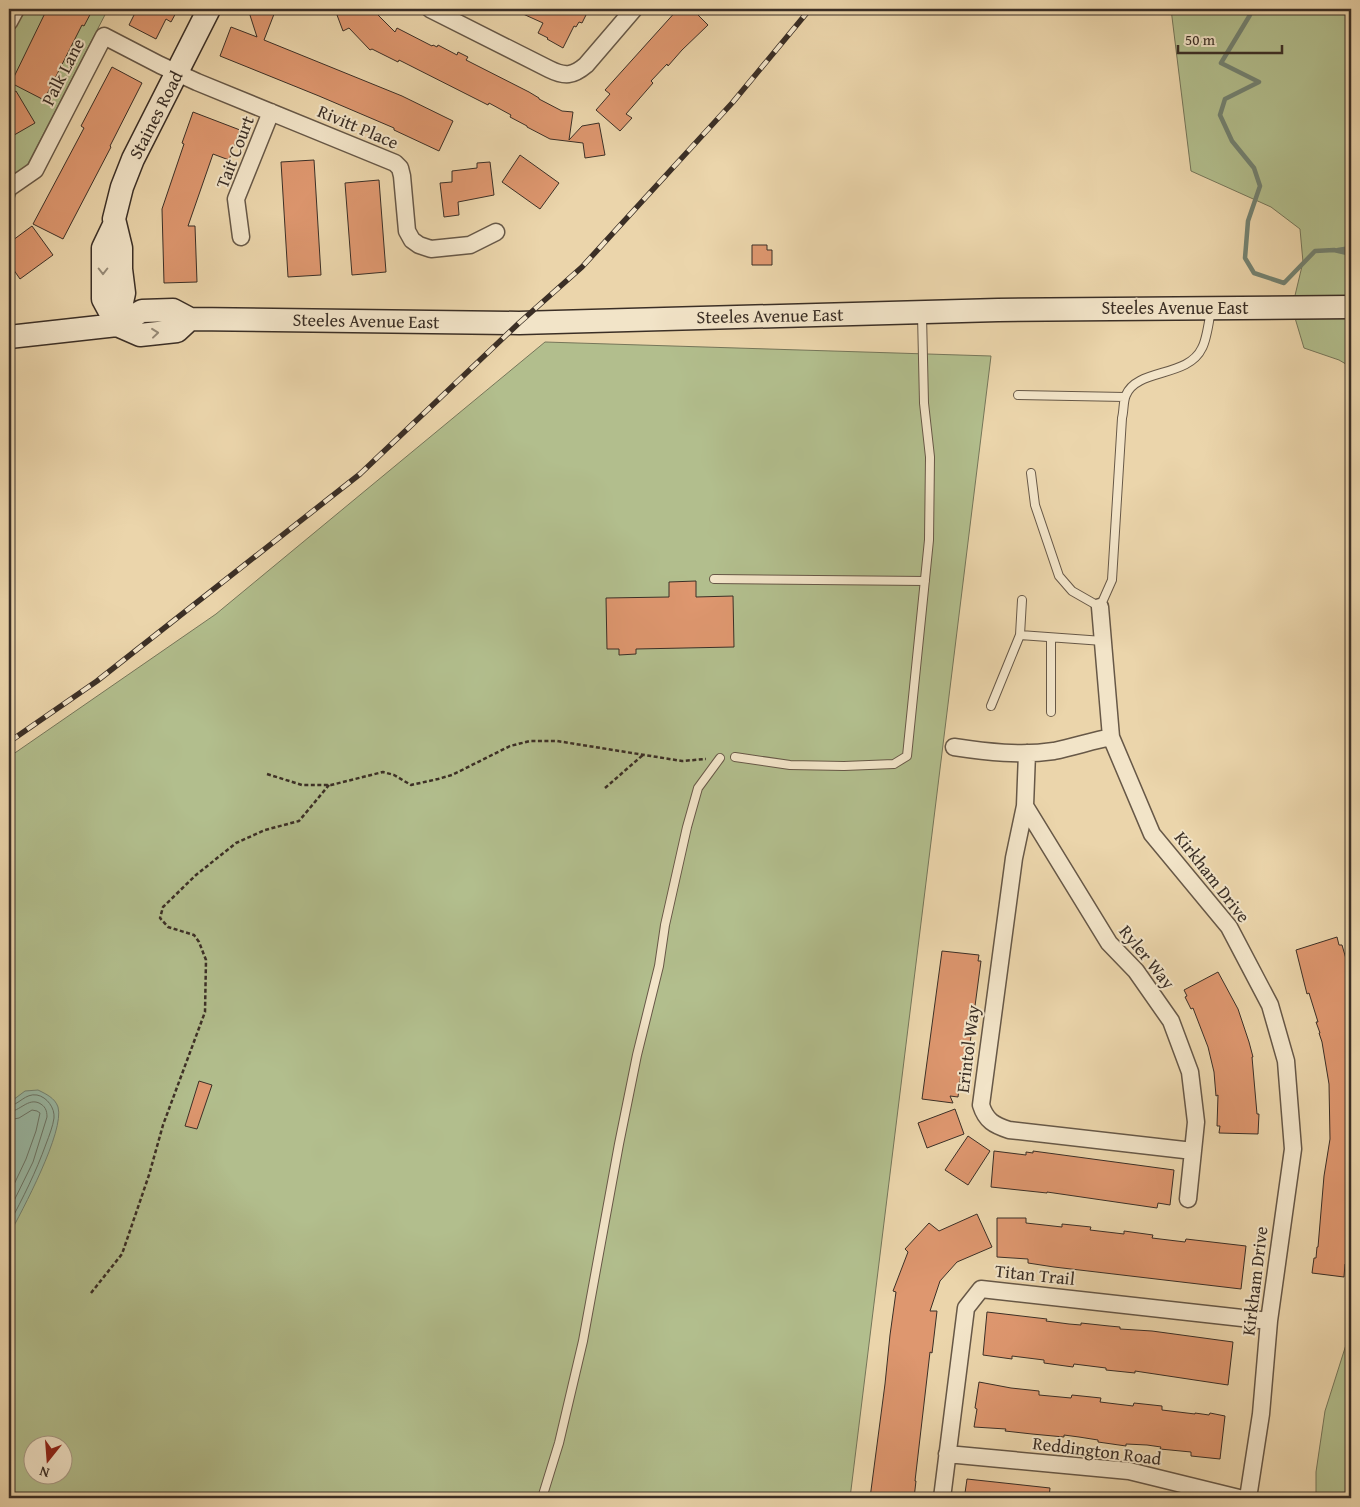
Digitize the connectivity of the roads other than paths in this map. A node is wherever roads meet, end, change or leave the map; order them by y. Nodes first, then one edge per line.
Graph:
1 (16, 9) edge
2 (209, 9) edge
3 (430, 9) edge
4 (634, 9) edge
5 (9, 22) edge
6 (177, 73) junction
7 (271, 112) junction
8 (9, 188) edge
9 (496, 232) dead end
10 (241, 237) dead end
11 (1351, 307) edge
12 (1211, 308) junction
13 (922, 313) junction
14 (117, 325) junction
15 (9, 337) edge
16 (1018, 395) dead end
17 (1125, 397) junction
18 (1031, 473) dead end
19 (714, 578) dead end
20 (924, 581) junction
21 (1022, 600) dead end
22 (1100, 607) junction
23 (1020, 635) junction
24 (1051, 638) junction
25 (1103, 641) junction
26 (991, 706) dead end
27 (1051, 712) dead end
28 (1111, 737) junction
29 (954, 747) dead end
30 (1027, 753) junction
31 (735, 757) dead end
32 (720, 758) road end
33 (1025, 806) junction
34 (1193, 1151) junction
35 (1188, 1199) dead end
36 (1269, 1321) junction
37 (947, 1454) junction
38 (542, 1498) edge
39 (942, 1498) edge
40 (1239, 1498) edge
41 (1248, 1498) edge

1 - 5 street
2 - 6 main road, Staines Road
3 - 4 street
6 - 7 street, Rivitt Place
6 - 8 street, Palk Lane
6 - 14 main road, Staines Road
7 - 9 street, Rivitt Place
7 - 10 street, Tait Court
11 - 12 main road, Steeles Avenue East
12 - 13 main road, Steeles Avenue East
12 - 17 lane
13 - 14 main road, Steeles Avenue East
13 - 20 lane
14 - 15 main road, Steeles Avenue East
16 - 17 lane
17 - 22 lane
18 - 22 lane
19 - 20 lane
20 - 31 lane
21 - 23 lane
22 - 25 street, Kirkham Drive
23 - 24 lane
23 - 26 lane
24 - 25 lane
24 - 27 lane
25 - 28 street, Kirkham Drive
28 - 30 street
28 - 36 street, Kirkham Drive
29 - 30 street
30 - 33 street
32 - 38 lane
33 - 34 street, Ryler Way
33 - 34 street, Erintol Way
34 - 35 street, Ryler Way
36 - 37 street, Titan Trail
36 - 41 street, Kirkham Drive
37 - 39 street, Titan Trail
37 - 40 street, Reddington Road

